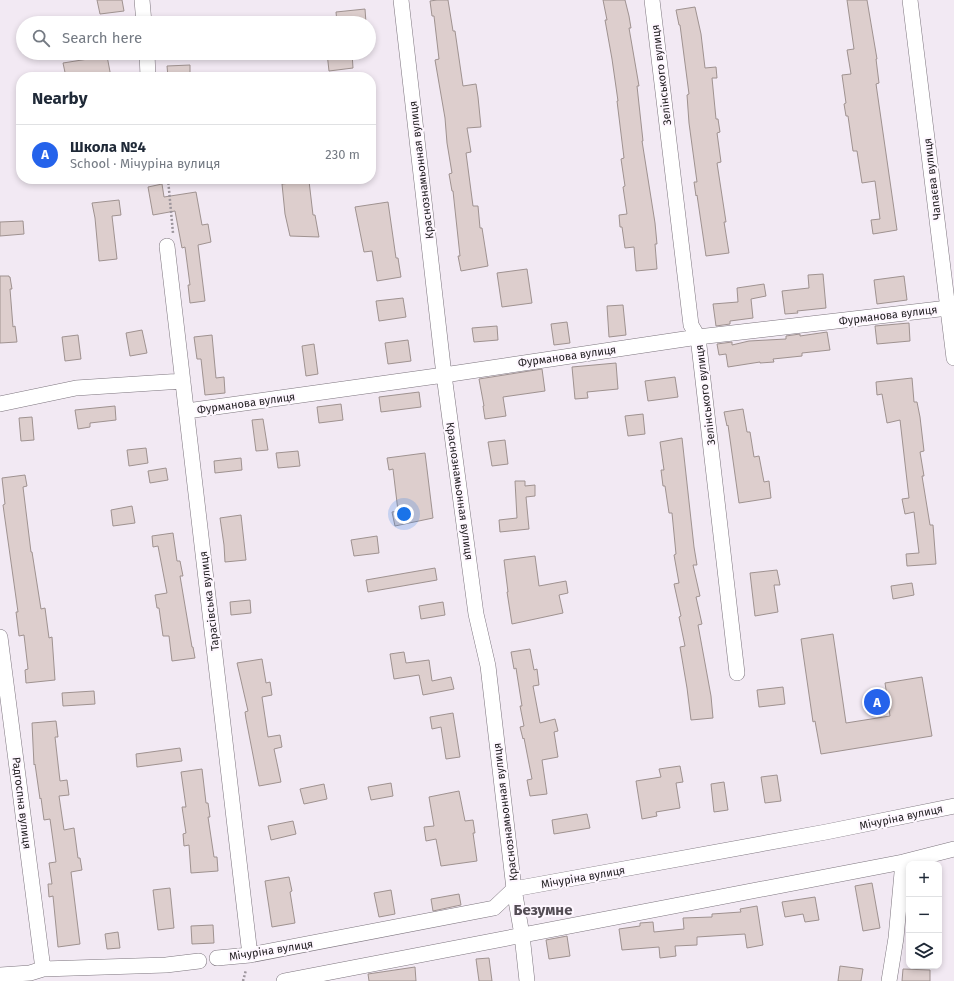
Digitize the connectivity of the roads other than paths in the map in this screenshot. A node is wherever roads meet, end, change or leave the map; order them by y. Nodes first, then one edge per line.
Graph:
1 (142, 0) edge
2 (401, 0) edge
3 (652, 0) edge
4 (910, 0) edge
5 (143, 16) edge
6 (147, 60) edge
7 (148, 72) edge
8 (167, 246) road end
9 (950, 286) edge
10 (948, 308) junction
11 (698, 337) junction
12 (954, 358) edge
13 (444, 375) junction
14 (183, 381) junction
15 (0, 404) edge
16 (187, 411) junction
17 (0, 637) edge
18 (737, 673) dead end
19 (954, 806) edge
20 (954, 850) edge
21 (903, 862) junction
22 (514, 890) junction
23 (522, 935) junction
24 (250, 955) junction
25 (217, 958) dead end
26 (199, 961) dead end
27 (43, 969) junction
28 (0, 975) edge
29 (284, 981) edge
30 (527, 981) edge
31 (889, 981) edge

1 - 5 street
2 - 13 street, Краснознамьонная вулиця
3 - 11 street, Зелінського вулиця
4 - 9 street, Чапаєва вулиця
6 - 7 street
8 - 14 street, Тарасівська вулиця
9 - 10 street, Чапаєва вулиця
10 - 11 street, Фурманова вулиця
10 - 12 street, Чапаєва вулиця
11 - 13 street, Фурманова вулиця
11 - 18 street, Зелінського вулиця
13 - 16 street, Фурманова вулиця
13 - 22 street, Краснознамьонная вулиця
14 - 15 street
14 - 16 street, Тарасівська вулиця
16 - 24 street, Тарасівська вулиця
17 - 27 street, Радгоспна вулиця
19 - 22 street, Мічуріна вулиця
20 - 21 street
21 - 23 street
21 - 31 street
22 - 23 street, Краснознамьонная вулиця
22 - 24 street, Мічуріна вулиця
23 - 29 street
23 - 30 street, Краснознамьонная вулиця
24 - 25 street, Мічуріна вулиця
26 - 27 street
27 - 28 street

